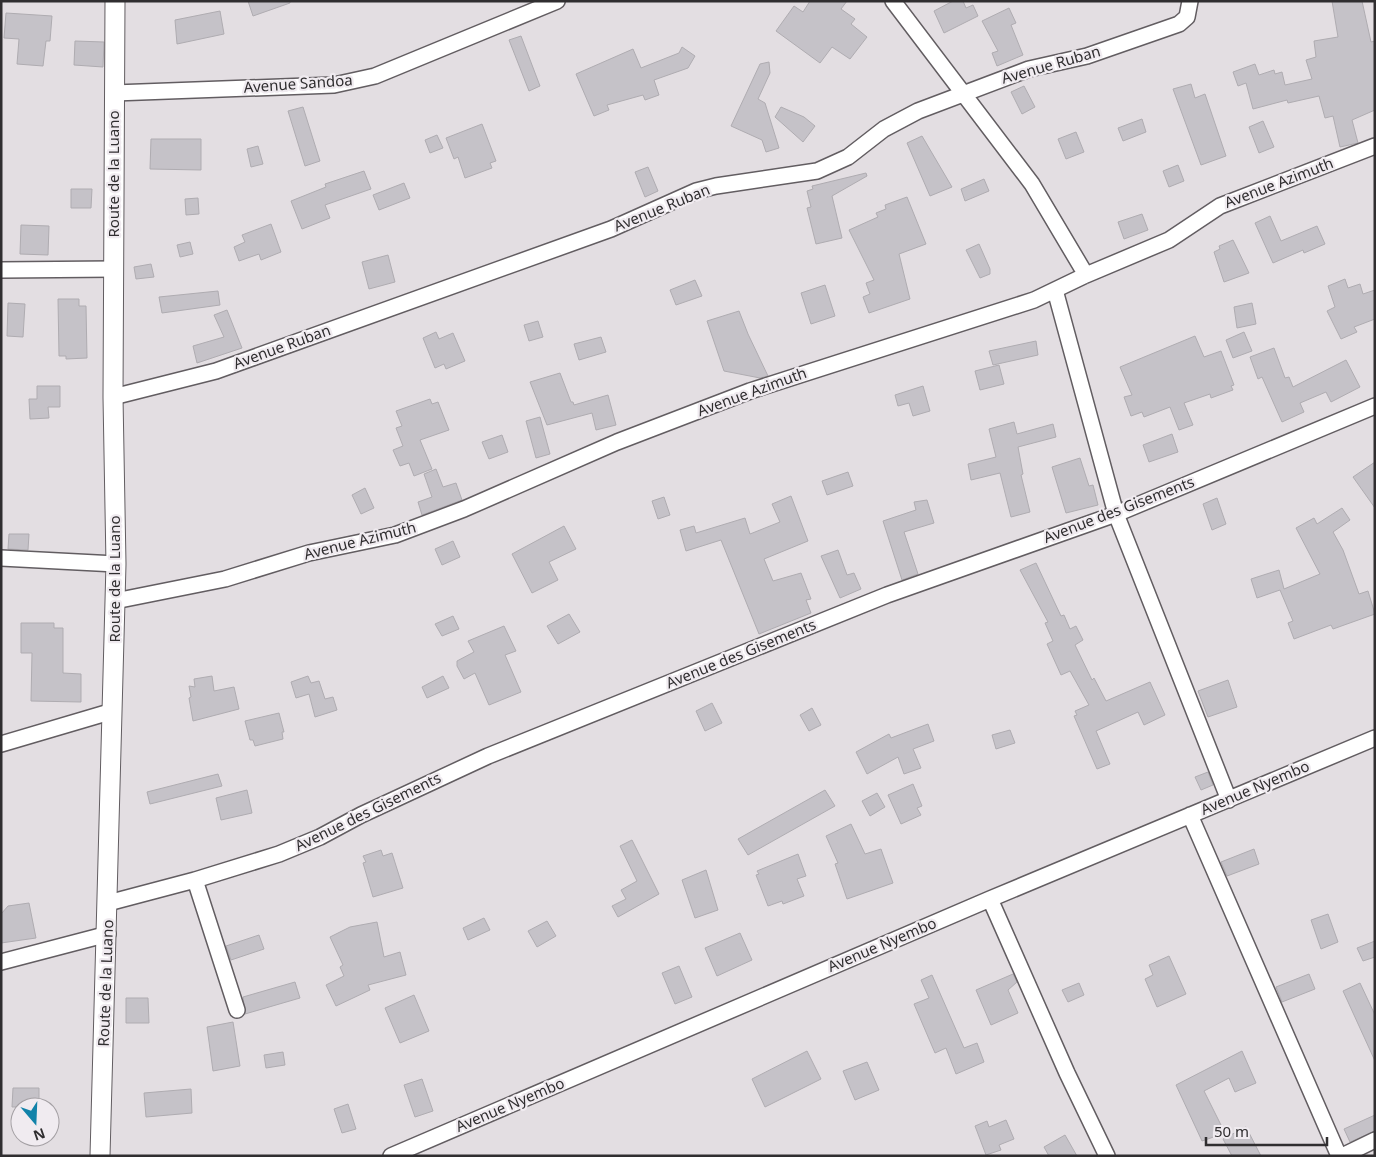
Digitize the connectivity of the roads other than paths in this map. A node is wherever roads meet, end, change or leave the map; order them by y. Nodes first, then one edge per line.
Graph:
1 (115, 1) edge
2 (557, 1) edge
3 (893, 1) edge
4 (1190, 1) edge
5 (114, 93) junction
6 (962, 93) junction
7 (1375, 146) edge
8 (114, 269) junction
9 (1, 270) edge
10 (1086, 275) junction
11 (1055, 290) junction
12 (113, 397) junction
13 (1375, 406) edge
14 (1116, 514) junction
15 (1, 558) edge
16 (116, 564) junction
17 (115, 601) junction
18 (113, 711) junction
19 (1375, 738) edge
20 (1, 744) edge
21 (1229, 800) junction
22 (1190, 815) junction
23 (195, 880) junction
24 (990, 898) junction
25 (108, 903) junction
26 (108, 934) junction
27 (1, 962) edge
28 (237, 1010) dead end
29 (1375, 1140) edge
30 (98, 1155) edge
31 (391, 1156) edge
32 (1107, 1156) edge
33 (1341, 1156) edge

1 - 5 street, Route de la Luano
2 - 5 street, Avenue Sandoa
3 - 6 street
4 - 6 street, Avenue Ruban
5 - 8 street, Route de la Luano
6 - 10 street
6 - 12 street, Avenue Ruban
7 - 10 street, Avenue Azimuth
8 - 9 street
8 - 12 street, Route de la Luano
10 - 11 street, Avenue Azimuth
11 - 14 street
11 - 17 street, Avenue Azimuth
12 - 16 street, Route de la Luano
13 - 14 street, Avenue des Gisements
14 - 21 street
14 - 23 street, Avenue des Gisements
15 - 16 street
16 - 17 street, Route de la Luano
17 - 18 street, Route de la Luano
18 - 20 street
18 - 25 street, Route de la Luano
19 - 21 street, Avenue Nyembo
21 - 22 street, Avenue Nyembo
22 - 24 street, Avenue Nyembo
22 - 33 street
23 - 25 street, Avenue des Gisements
23 - 28 street
24 - 31 street, Avenue Nyembo
24 - 32 street
25 - 26 street, Route de la Luano
26 - 27 street
26 - 30 street, Route de la Luano
29 - 33 street

